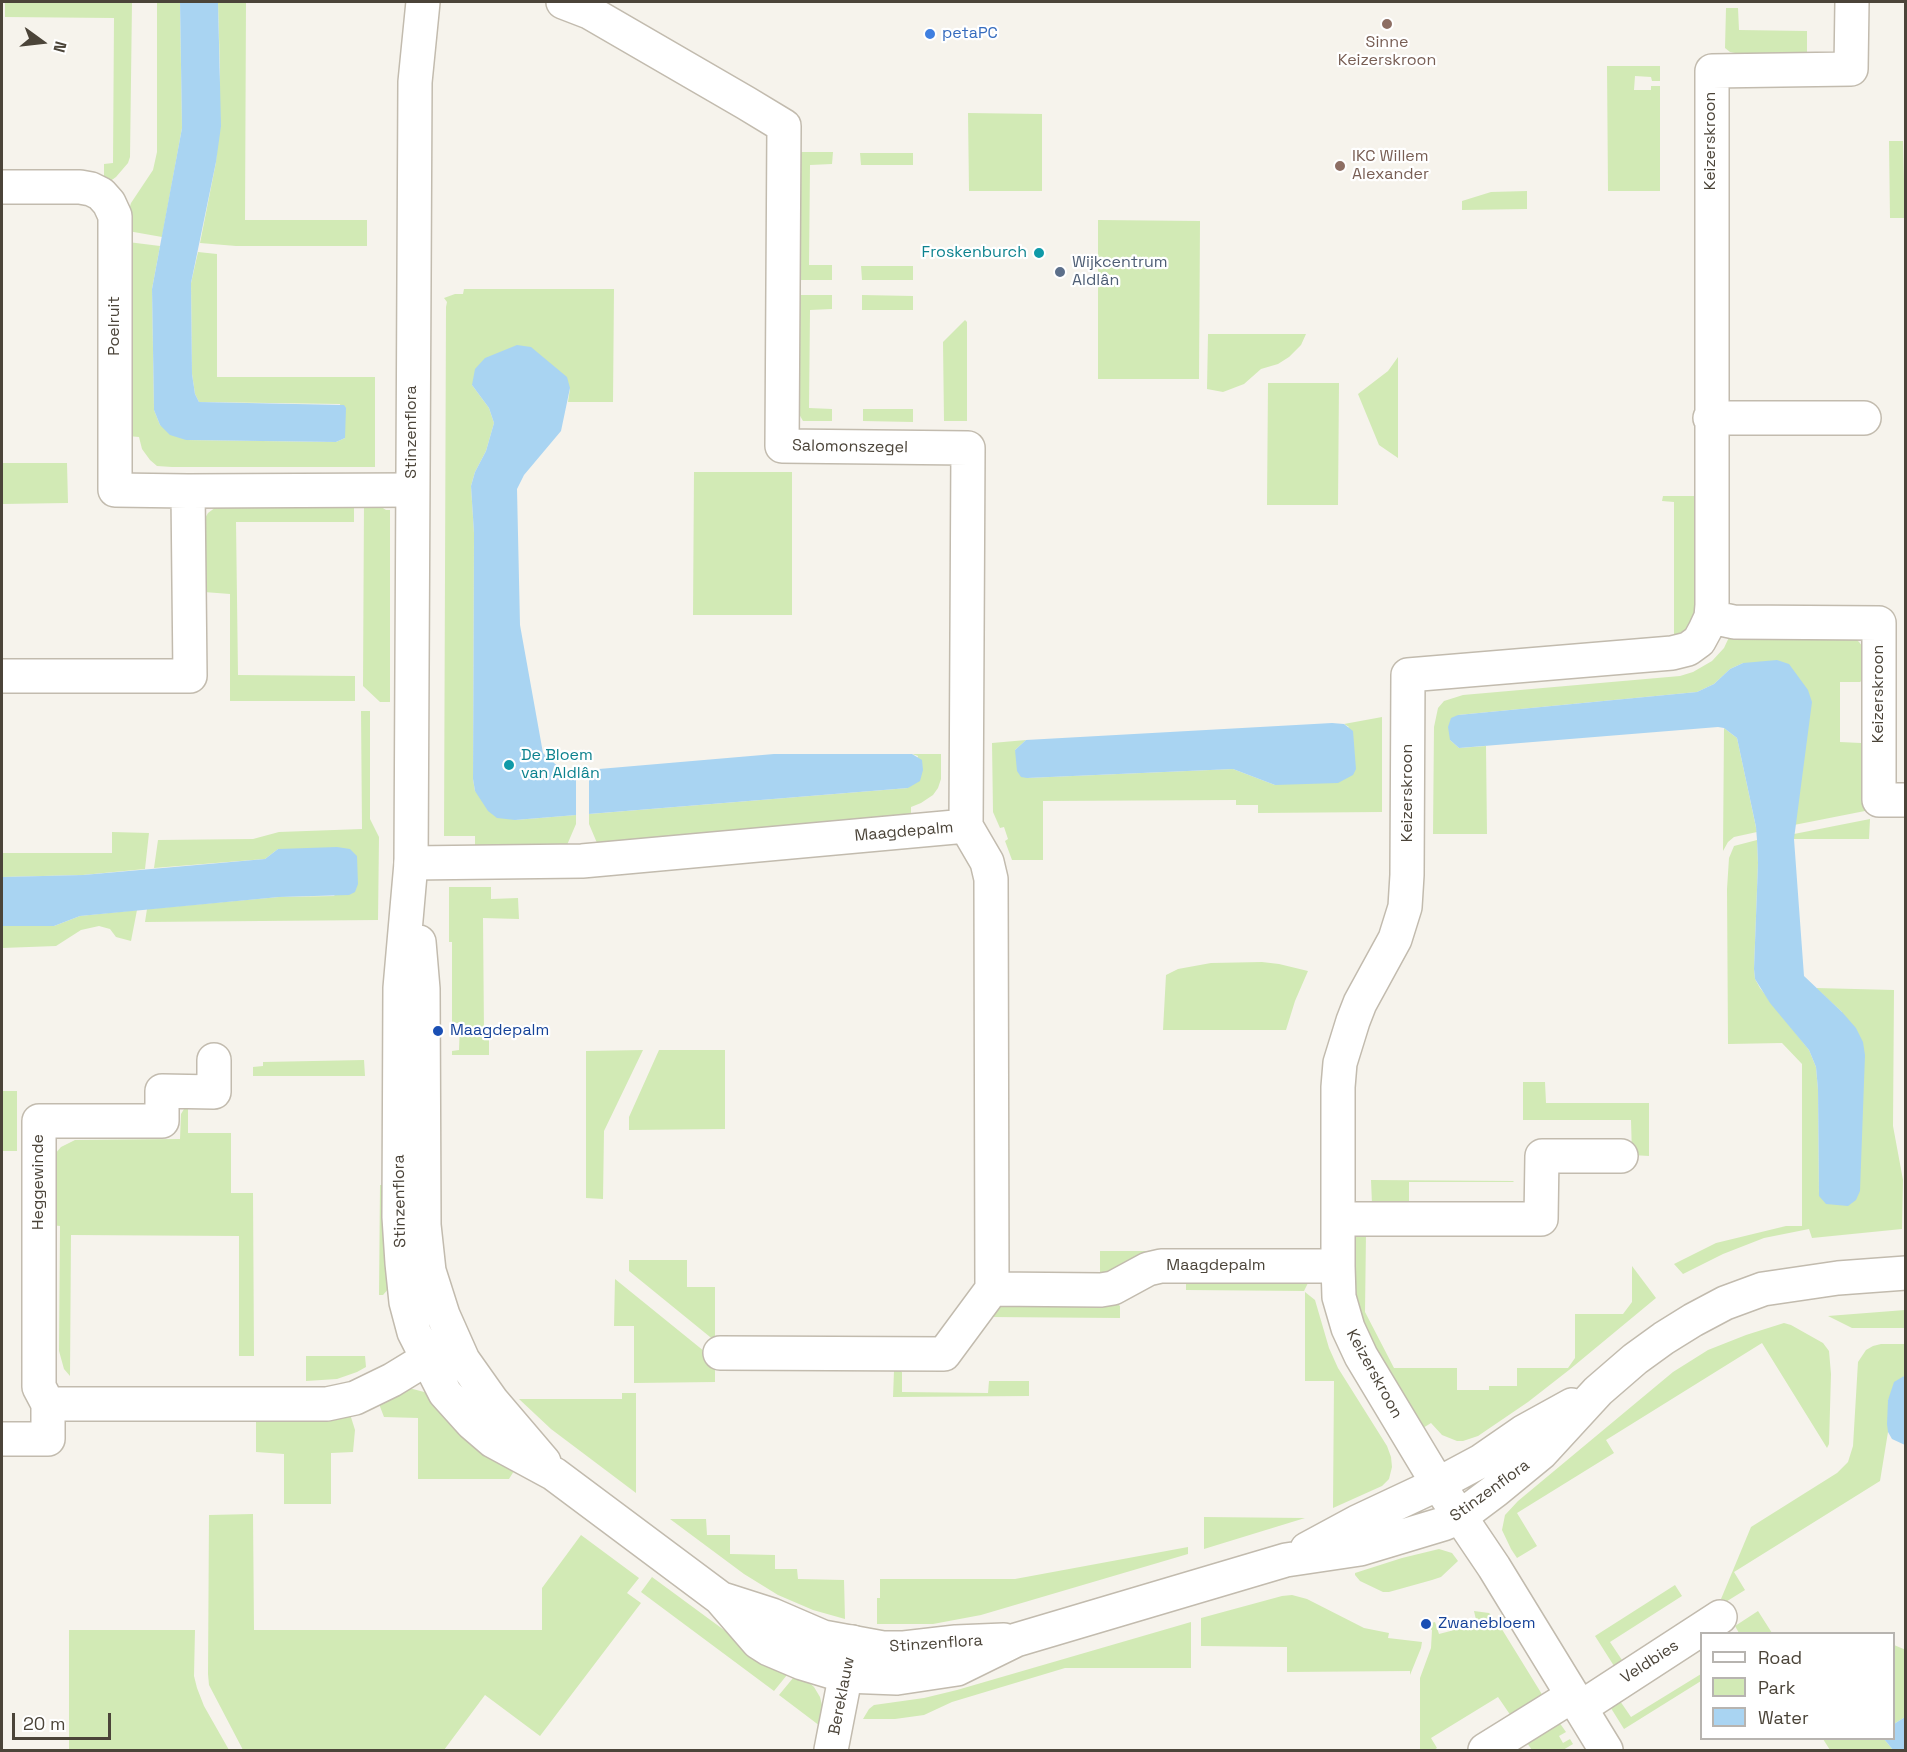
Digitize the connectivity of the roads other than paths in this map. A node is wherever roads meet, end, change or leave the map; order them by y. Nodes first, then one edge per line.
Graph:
1 (423, 2) edge
2 (563, 2) edge
3 (1852, 2) edge
4 (2, 187) edge
5 (1710, 418) junction
6 (1864, 418) dead end
7 (412, 490) junction
8 (188, 491) junction
9 (1711, 617) junction
10 (2, 676) edge
11 (1905, 800) edge
12 (966, 826) junction
13 (411, 863) junction
14 (214, 1060) dead end
15 (1621, 1156) dead end
16 (1338, 1219) junction
17 (1338, 1266) junction
18 (1905, 1273) edge
19 (992, 1289) junction
20 (455, 1341) junction
21 (720, 1353) dead end
22 (426, 1359) junction
23 (1598, 1391) junction
24 (48, 1404) junction
25 (2, 1439) edge
26 (554, 1474) junction
27 (1438, 1484) junction
28 (1460, 1517) junction
29 (1286, 1560) junction
30 (720, 1598) junction
31 (1720, 1617) dead end
32 (1016, 1640) junction
33 (852, 1642) junction
34 (845, 1676) junction
35 (1576, 1702) junction
36 (831, 1750) edge
37 (1485, 1750) edge
38 (1606, 1750) edge

1 - 7 street, Stinzenflora
2 - 12 street, Salomonszegel
3 - 5 street, Keizerskroon
4 - 8 street, Poelruit
5 - 6 street
5 - 9 street, Keizerskroon
7 - 8 street, Poelruit
7 - 13 street, Stinzenflora
8 - 10 street
9 - 11 street, Keizerskroon
9 - 16 street, Keizerskroon
12 - 13 street, Maagdepalm
12 - 19 street, Maagdepalm
13 - 20 street, Stinzenflora
13 - 22 street, Stinzenflora
14 - 24 street, Heggewinde
15 - 16 street
16 - 17 street, Keizerskroon
17 - 19 street, Maagdepalm
17 - 27 street, Keizerskroon
18 - 23 street, Stinzenflora
19 - 21 street
20 - 22 street
20 - 26 street, Stinzenflora
22 - 24 street
22 - 26 street, Stinzenflora
23 - 27 street, Stinzenflora
23 - 28 street, Stinzenflora
24 - 25 street, Heggewinde
26 - 30 street, Stinzenflora
27 - 28 street
27 - 29 street, Stinzenflora
28 - 29 street, Stinzenflora
28 - 35 street
29 - 32 street, Stinzenflora
30 - 33 street, Stinzenflora
30 - 34 street, Stinzenflora
31 - 35 street, Veldbies
32 - 33 street, Stinzenflora
32 - 34 street, Stinzenflora
33 - 34 street, Bereklauw
34 - 36 street, Bereklauw
35 - 37 street, Veldbies
35 - 38 street

